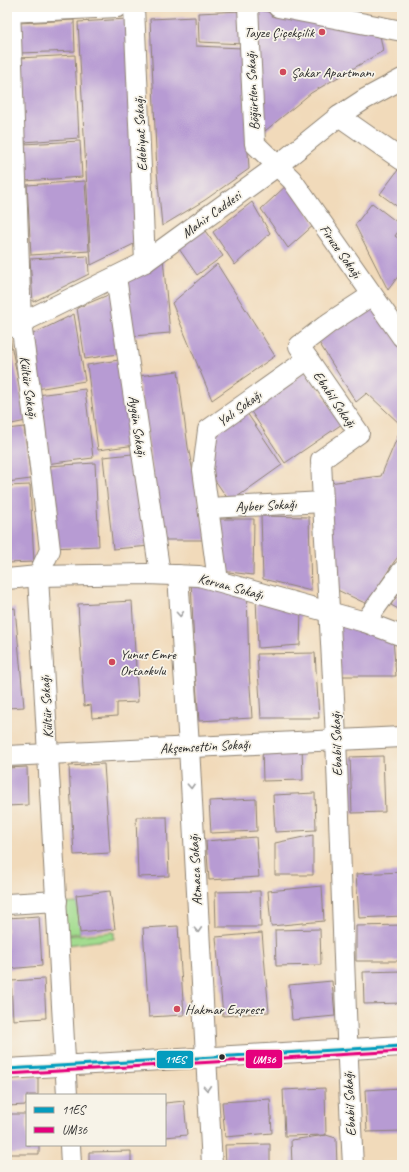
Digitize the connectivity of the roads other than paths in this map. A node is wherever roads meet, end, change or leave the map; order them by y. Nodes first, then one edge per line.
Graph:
1 (118, 7) edge
2 (134, 7) edge
3 (248, 7) edge
4 (278, 7) edge
5 (9, 10) edge
6 (371, 16) edge
7 (402, 31) edge
8 (402, 79) edge
9 (339, 116) junction
10 (402, 160) edge
11 (277, 166) junction
12 (11, 188) edge
13 (145, 262) junction
14 (116, 277) junction
15 (372, 295) junction
16 (14, 325) edge
17 (402, 337) edge
18 (308, 359) junction
19 (323, 502) junction
20 (209, 508) junction
21 (402, 571) edge
22 (169, 575) junction
23 (38, 576) junction
24 (7, 579) edge
25 (218, 581) junction
26 (329, 613) junction
27 (365, 622) junction
28 (402, 636) edge
29 (402, 737) edge
30 (336, 740) junction
31 (189, 747) junction
32 (48, 754) junction
33 (7, 756) edge
34 (57, 901) junction
35 (7, 904) edge
36 (402, 1046) edge
37 (347, 1049) junction
38 (205, 1057) junction
39 (66, 1066) junction
40 (7, 1069) edge
41 (68, 1094) edge
42 (70, 1146) edge
43 (71, 1165) edge
44 (212, 1165) edge
45 (353, 1165) edge

1 - 5 street
2 - 13 street, Edebiyat Sokağı
3 - 11 street, Böğürtlen Sokağı
4 - 6 street
5 - 12 street, Kültür Sokağı
6 - 7 street
8 - 9 street, Mahir Caddesi
9 - 10 street
9 - 11 street, Mahir Caddesi
11 - 13 street, Mahir Caddesi
11 - 15 street, Firuze Sokağı
12 - 16 street, Kültür Sokağı
13 - 14 street, Mahir Caddesi
14 - 16 street, Mahir Caddesi
14 - 22 street, Aygün Sokağı
15 - 17 street, Firuze Sokağı
15 - 18 street
16 - 23 street, Kültür Sokağı
18 - 19 street, Ebabil Sokağı
18 - 20 street, Yalı Sokağı
19 - 20 street, Ayber Sokağı
19 - 26 street, Ebabil Sokağı
20 - 25 street, Yalı Sokağı
21 - 27 street
22 - 23 street, Kervan Sokağı
22 - 25 street, Kervan Sokağı
22 -> 31 street, Atmaca Sokağı
23 - 24 street, Kervan Sokağı
23 - 32 street, Kültür Sokağı
25 - 26 street, Kervan Sokağı
26 - 27 street, Kervan Sokağı
26 - 30 street, Ebabil Sokağı
27 - 28 street, Kervan Sokağı
29 - 30 street, Akşemsettin Sokağı
30 - 31 street, Akşemsettin Sokağı
30 - 37 street, Ebabil Sokağı
31 - 32 street, Akşemsettin Sokağı
31 -> 38 street, Atmaca Sokağı
32 - 33 street, Akşemsettin Sokağı
32 - 34 street, Kültür Sokağı
34 - 35 street
34 - 39 street, Kültür Sokağı
36 - 37 street
37 - 38 street
37 - 45 street, Ebabil Sokağı
38 - 39 street
38 -> 44 street, Atmaca Sokağı
39 - 40 street
39 - 41 street, Kültür Sokağı
42 - 43 street

